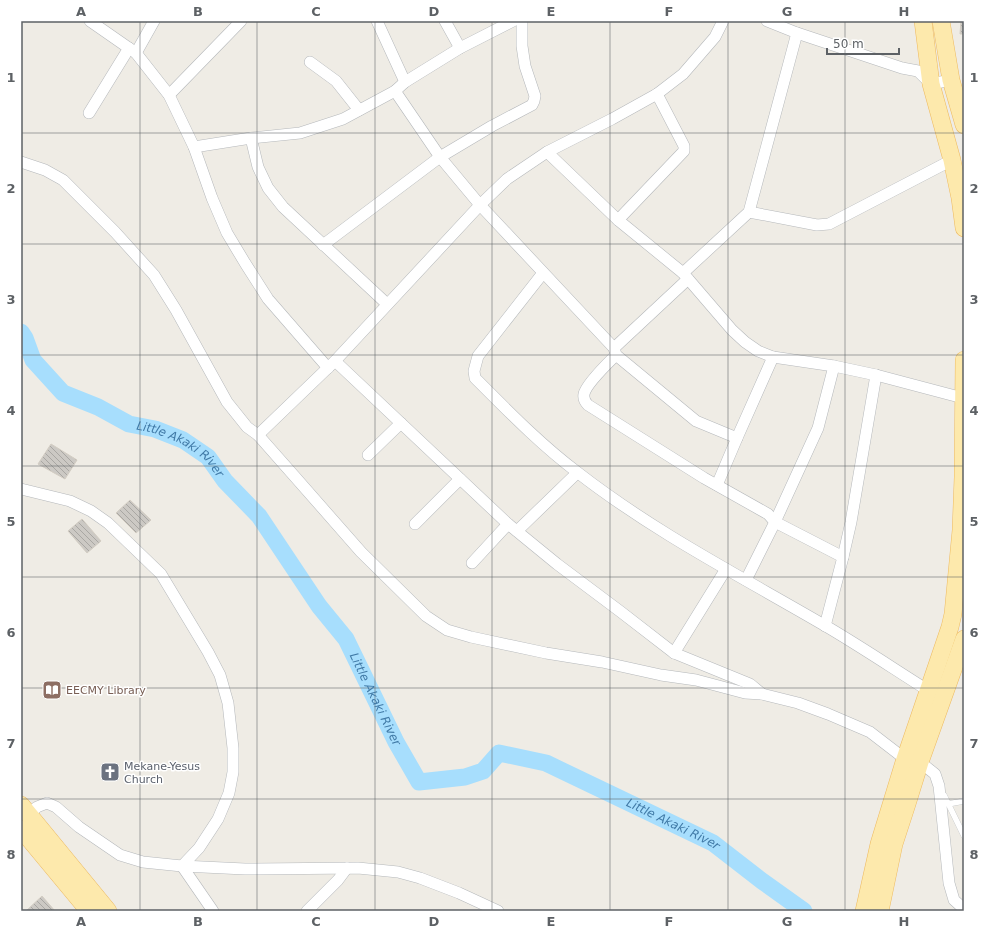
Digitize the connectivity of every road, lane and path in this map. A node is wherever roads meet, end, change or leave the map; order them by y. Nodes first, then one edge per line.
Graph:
1 (90, 21) edge
2 (154, 21) edge
3 (241, 21) edge
4 (377, 21) edge
5 (445, 21) edge
6 (513, 21) edge
7 (522, 21) edge
8 (723, 21) edge
9 (767, 21) edge
10 (923, 21) edge
11 (941, 21) edge
12 (797, 33) junction
13 (460, 48) junction
14 (132, 50) junction
15 (310, 62) dead end
16 (951, 80) junction
17 (405, 82) junction
18 (931, 84) junction
19 (395, 91) junction
20 (657, 94) junction
21 (169, 95) junction
22 (359, 110) junction
23 (89, 113) dead end
24 (964, 125) edge
25 (251, 138) junction
26 (194, 147) junction
27 (547, 152) junction
28 (440, 157) junction
29 (952, 160) junction
30 (21, 162) edge
31 (480, 205) junction
32 (749, 212) junction
33 (618, 220) junction
34 (964, 228) edge
35 (323, 245) junction
36 (544, 273) junction
37 (686, 276) junction
38 (387, 304) junction
39 (615, 351) junction
40 (773, 357) junction
41 (964, 360) edge
42 (332, 365) junction
43 (834, 366) junction
44 (876, 375) junction
45 (963, 398) junction
46 (401, 422) junction
47 (258, 435) junction
48 (737, 438) junction
49 (368, 455) dead end
50 (577, 473) junction
51 (460, 479) junction
52 (717, 485) junction
53 (21, 489) edge
54 (775, 522) junction
55 (415, 524) dead end
56 (512, 527) junction
57 (843, 557) junction
58 (472, 563) dead end
59 (726, 569) junction
60 (746, 580) junction
61 (825, 626) junction
62 (957, 628) edge
63 (964, 639) edge
64 (674, 653) junction
65 (929, 691) junction
66 (762, 694) junction
67 (912, 761) junction
68 (939, 786) junction
69 (964, 801) edge
70 (948, 804) junction
71 (25, 809) edge
72 (21, 830) edge
73 (964, 836) edge
74 (182, 866) junction
75 (347, 868) junction
76 (964, 909) edge
77 (100, 910) edge
78 (213, 911) edge
79 (307, 911) edge
80 (498, 911) edge
81 (864, 911) edge
82 (880, 911) edge

1 - 14 street
2 - 14 street
3 - 21 street
4 - 17 street
5 - 13 street
6 - 13 street
7 - 28 street
8 - 20 street
9 - 12 street
10 - 18 main road
11 - 16 main road
12 - 18 street
12 - 32 street
13 - 17 street
14 - 21 street
14 - 23 street
15 - 22 street
16 - 18 street
16 - 24 main road
17 - 19 street
18 - 29 main road
19 - 22 street
19 - 28 street
20 - 27 street
20 - 33 street
21 - 26 street
22 - 25 street
25 - 26 street
25 - 35 street
26 - 42 street
27 - 31 street
27 - 33 street
28 - 31 street
28 - 35 street
29 - 32 street
29 - 34 main road
30 - 47 street
31 - 36 street
31 - 38 street
32 - 37 street
33 - 37 street
35 - 38 street
36 - 39 street
36 - 50 street
37 - 39 street
37 - 40 street
38 - 42 street
39 - 48 street
39 - 52 street
40 - 43 street
40 - 48 street
41 - 45 main road
42 - 46 street
42 - 47 street
43 - 44 street
43 - 54 street
44 - 45 street
44 - 57 street
45 - 62 main road
46 - 49 street
46 - 51 street
47 - 66 street
48 - 52 street
50 - 56 street
50 - 59 street
51 - 55 street
51 - 56 street
52 - 54 street
53 - 74 street
54 - 57 street
54 - 60 street
56 - 58 street
56 - 64 street
57 - 61 street
59 - 60 street
59 - 64 street
60 - 61 street
61 - 65 street
62 - 65 main road
63 - 67 main road
64 - 66 street
65 - 67 main road
66 - 67 street
67 - 68 street
67 - 81 main road
67 - 82 main road
68 - 70 lane
68 - 76 street
69 - 70 lane
70 - 73 lane
71 - 74 street
71 - 77 main road
72 - 77 main road
74 - 75 street
74 - 78 street
75 - 79 street
75 - 80 street

